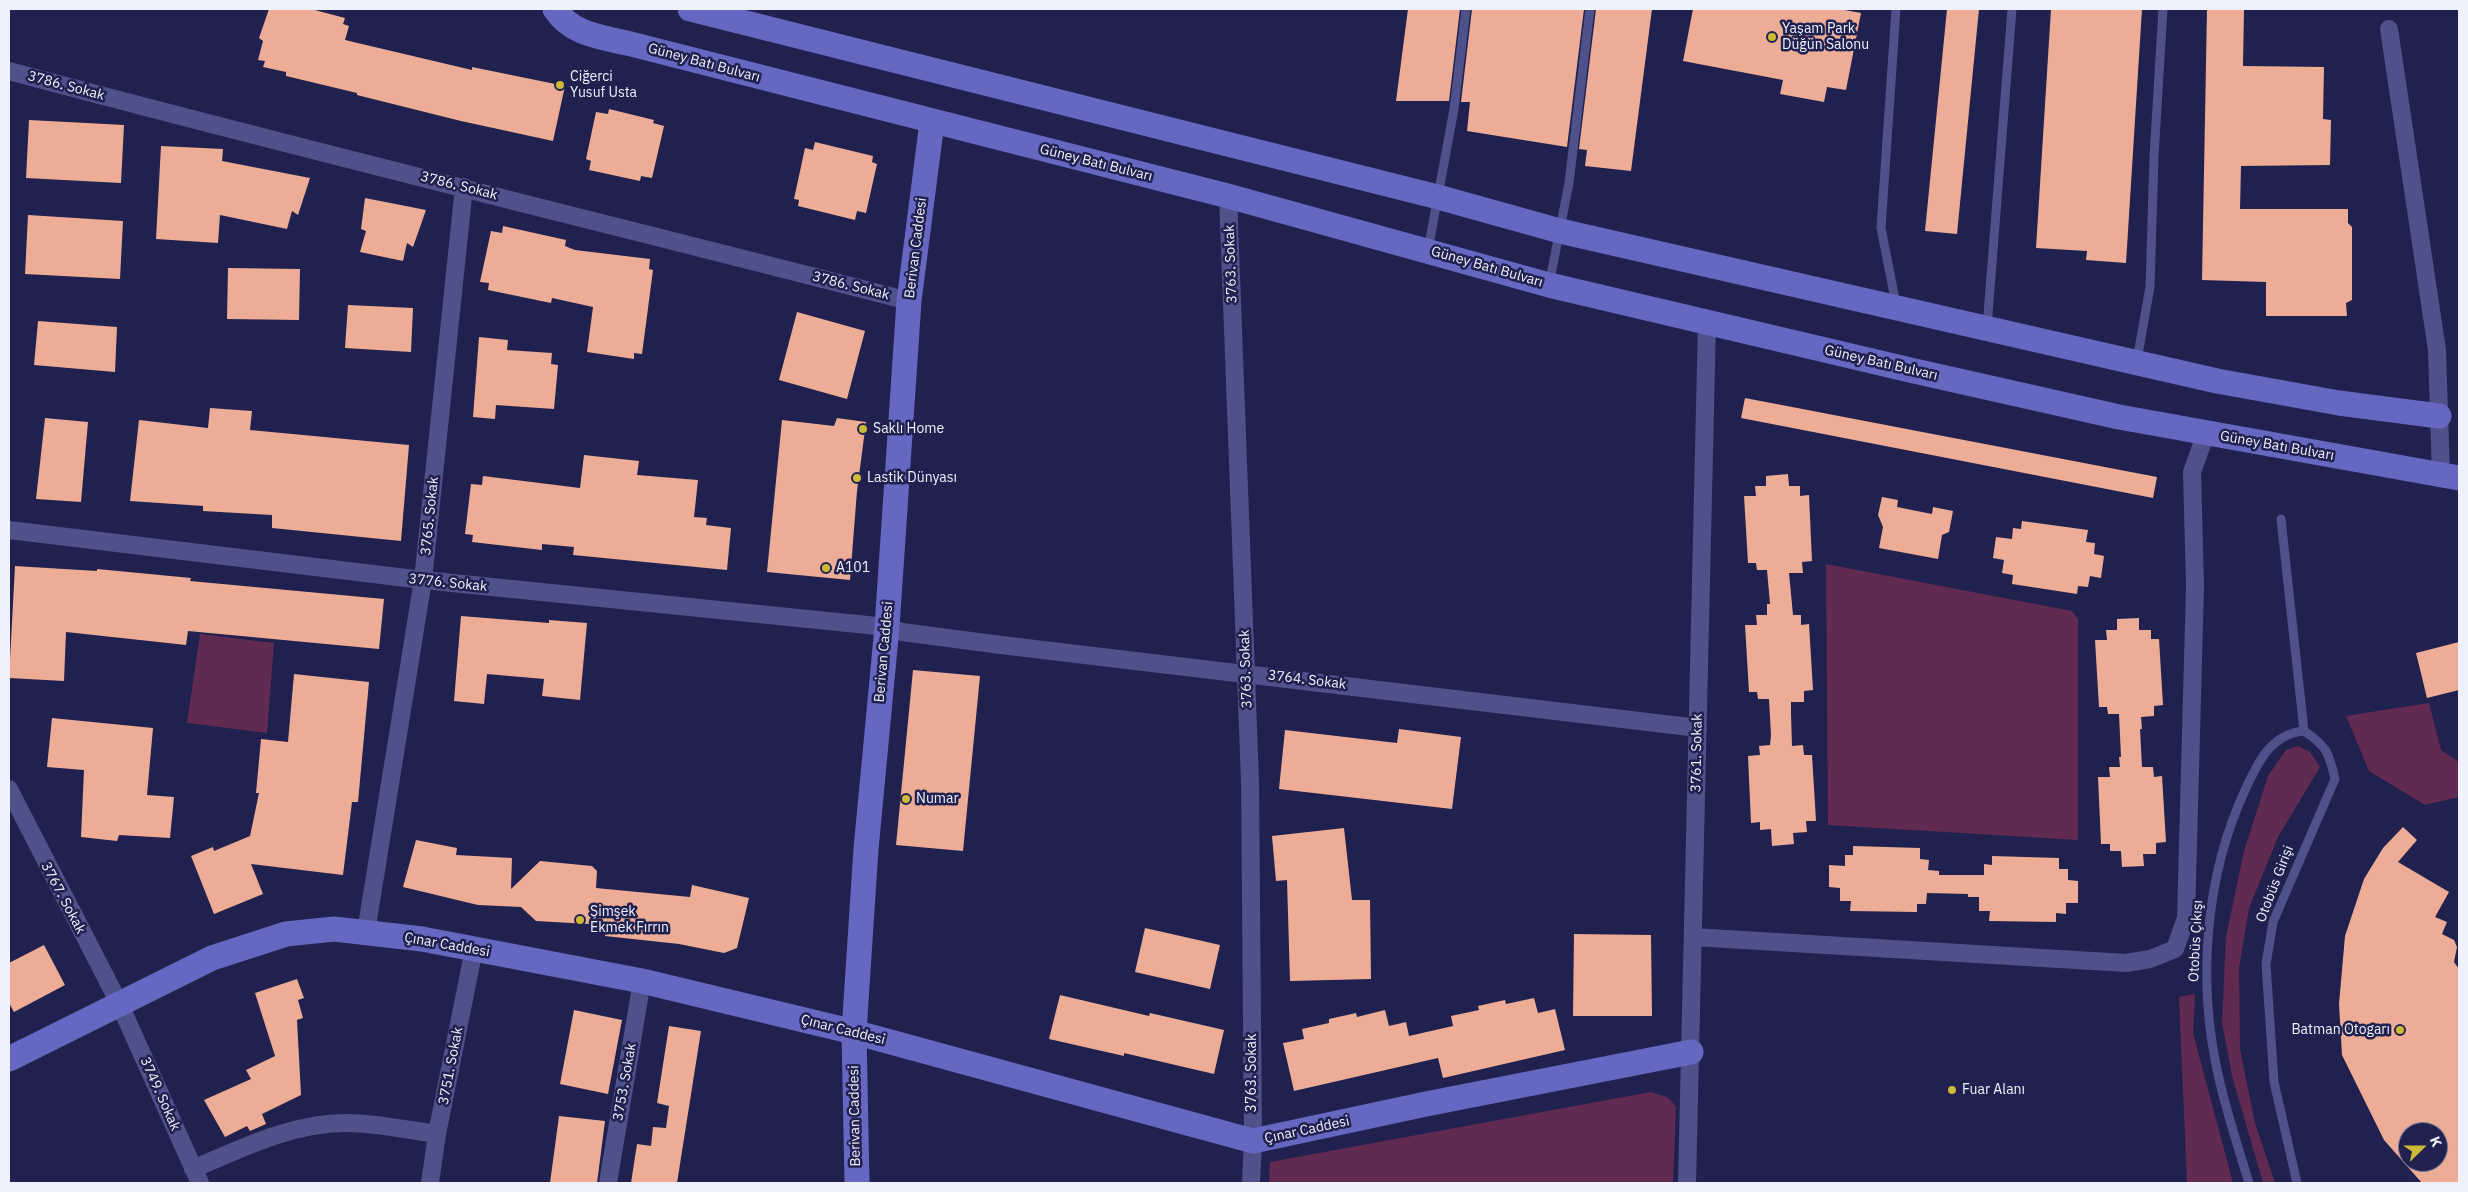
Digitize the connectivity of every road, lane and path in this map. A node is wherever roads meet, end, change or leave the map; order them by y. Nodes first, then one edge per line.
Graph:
1 (690, 9) edge
2 (1466, 9) edge
3 (1590, 9) edge
4 (1896, 9) edge
5 (2012, 9) edge
6 (2163, 9) edge
7 (558, 13) edge
8 (2388, 29) dead end
9 (9, 71) edge
10 (932, 122) junction
11 (464, 187) junction
12 (1228, 196) junction
13 (1438, 197) junction
14 (1560, 231) junction
15 (1428, 250) junction
16 (1549, 285) junction
17 (909, 301) junction
18 (1897, 309) junction
19 (1707, 322) junction
20 (1987, 330) junction
21 (2136, 363) junction
22 (2439, 416) junction
23 (2206, 433) junction
24 (2443, 475) edge
25 (2281, 519) dead end
26 (9, 530) edge
27 (423, 580) junction
28 (887, 627) junction
29 (1246, 672) junction
30 (1698, 728) junction
31 (2304, 731) junction
32 (11, 800) edge
33 (366, 932) junction
34 (1693, 937) junction
35 (474, 949) junction
36 (642, 981) junction
37 (120, 1005) junction
38 (854, 1032) junction
39 (1691, 1052) junction
40 (9, 1059) edge
41 (437, 1134) junction
42 (1253, 1141) junction
43 (196, 1176) edge
44 (430, 1183) edge
45 (608, 1183) edge
46 (856, 1183) edge
47 (1251, 1183) edge
48 (1687, 1183) edge
49 (2249, 1183) edge
50 (2297, 1183) edge

1 - 13 street
2 - 13 lane
3 - 14 lane
4 - 18 lane
5 - 20 lane
6 - 21 lane
7 - 10 street, Güney Batı Bulvarı
8 - 22 street
9 - 11 street, 3786. Sokak
10 - 12 street, Güney Batı Bulvarı
10 - 17 street, Berivan Caddesi
11 - 17 street, 3786. Sokak
11 - 27 street, 3765. Sokak
12 - 15 street, Güney Batı Bulvarı
12 - 29 street, 3763. Sokak
13 - 14 street
13 - 15 lane
14 - 16 lane
14 - 18 street
15 - 16 street, Güney Batı Bulvarı
16 - 19 street, Güney Batı Bulvarı
17 - 28 street, Berivan Caddesi
18 - 20 street
19 - 23 street, Güney Batı Bulvarı
19 - 30 street, 3761. Sokak
20 - 21 street
21 - 22 street
22 - 24 street
23 - 24 street, Güney Batı Bulvarı
23 - 34 street
25 - 31 lane
26 - 27 street, 3776. Sokak
27 - 28 street, 3776. Sokak
27 - 33 street, 3765. Sokak
28 - 29 street, 3764. Sokak
28 - 38 street, Berivan Caddesi
29 - 30 street, 3764. Sokak
29 - 42 street, 3763. Sokak
30 - 34 street, 3761. Sokak
31 - 49 lane, Otobüs Çıkışı
31 - 50 lane, Otobüs Girişi
32 - 37 street, 3767. Sokak
33 - 35 street, Çınar Caddesi
33 - 37 street, Çınar Caddesi
34 - 39 street, 3761. Sokak
35 - 36 street, Çınar Caddesi
35 - 41 street, 3751. Sokak
36 - 38 street, Çınar Caddesi
36 - 45 street, 3753. Sokak
37 - 40 street, Çınar Caddesi
37 - 43 street, 3749. Sokak
38 - 42 street, Çınar Caddesi
38 - 46 street, Berivan Caddesi
39 - 42 street, Çınar Caddesi
39 - 48 street, 3761. Sokak
41 - 43 street
41 - 44 street, 3751. Sokak
42 - 47 street, 3763. Sokak

